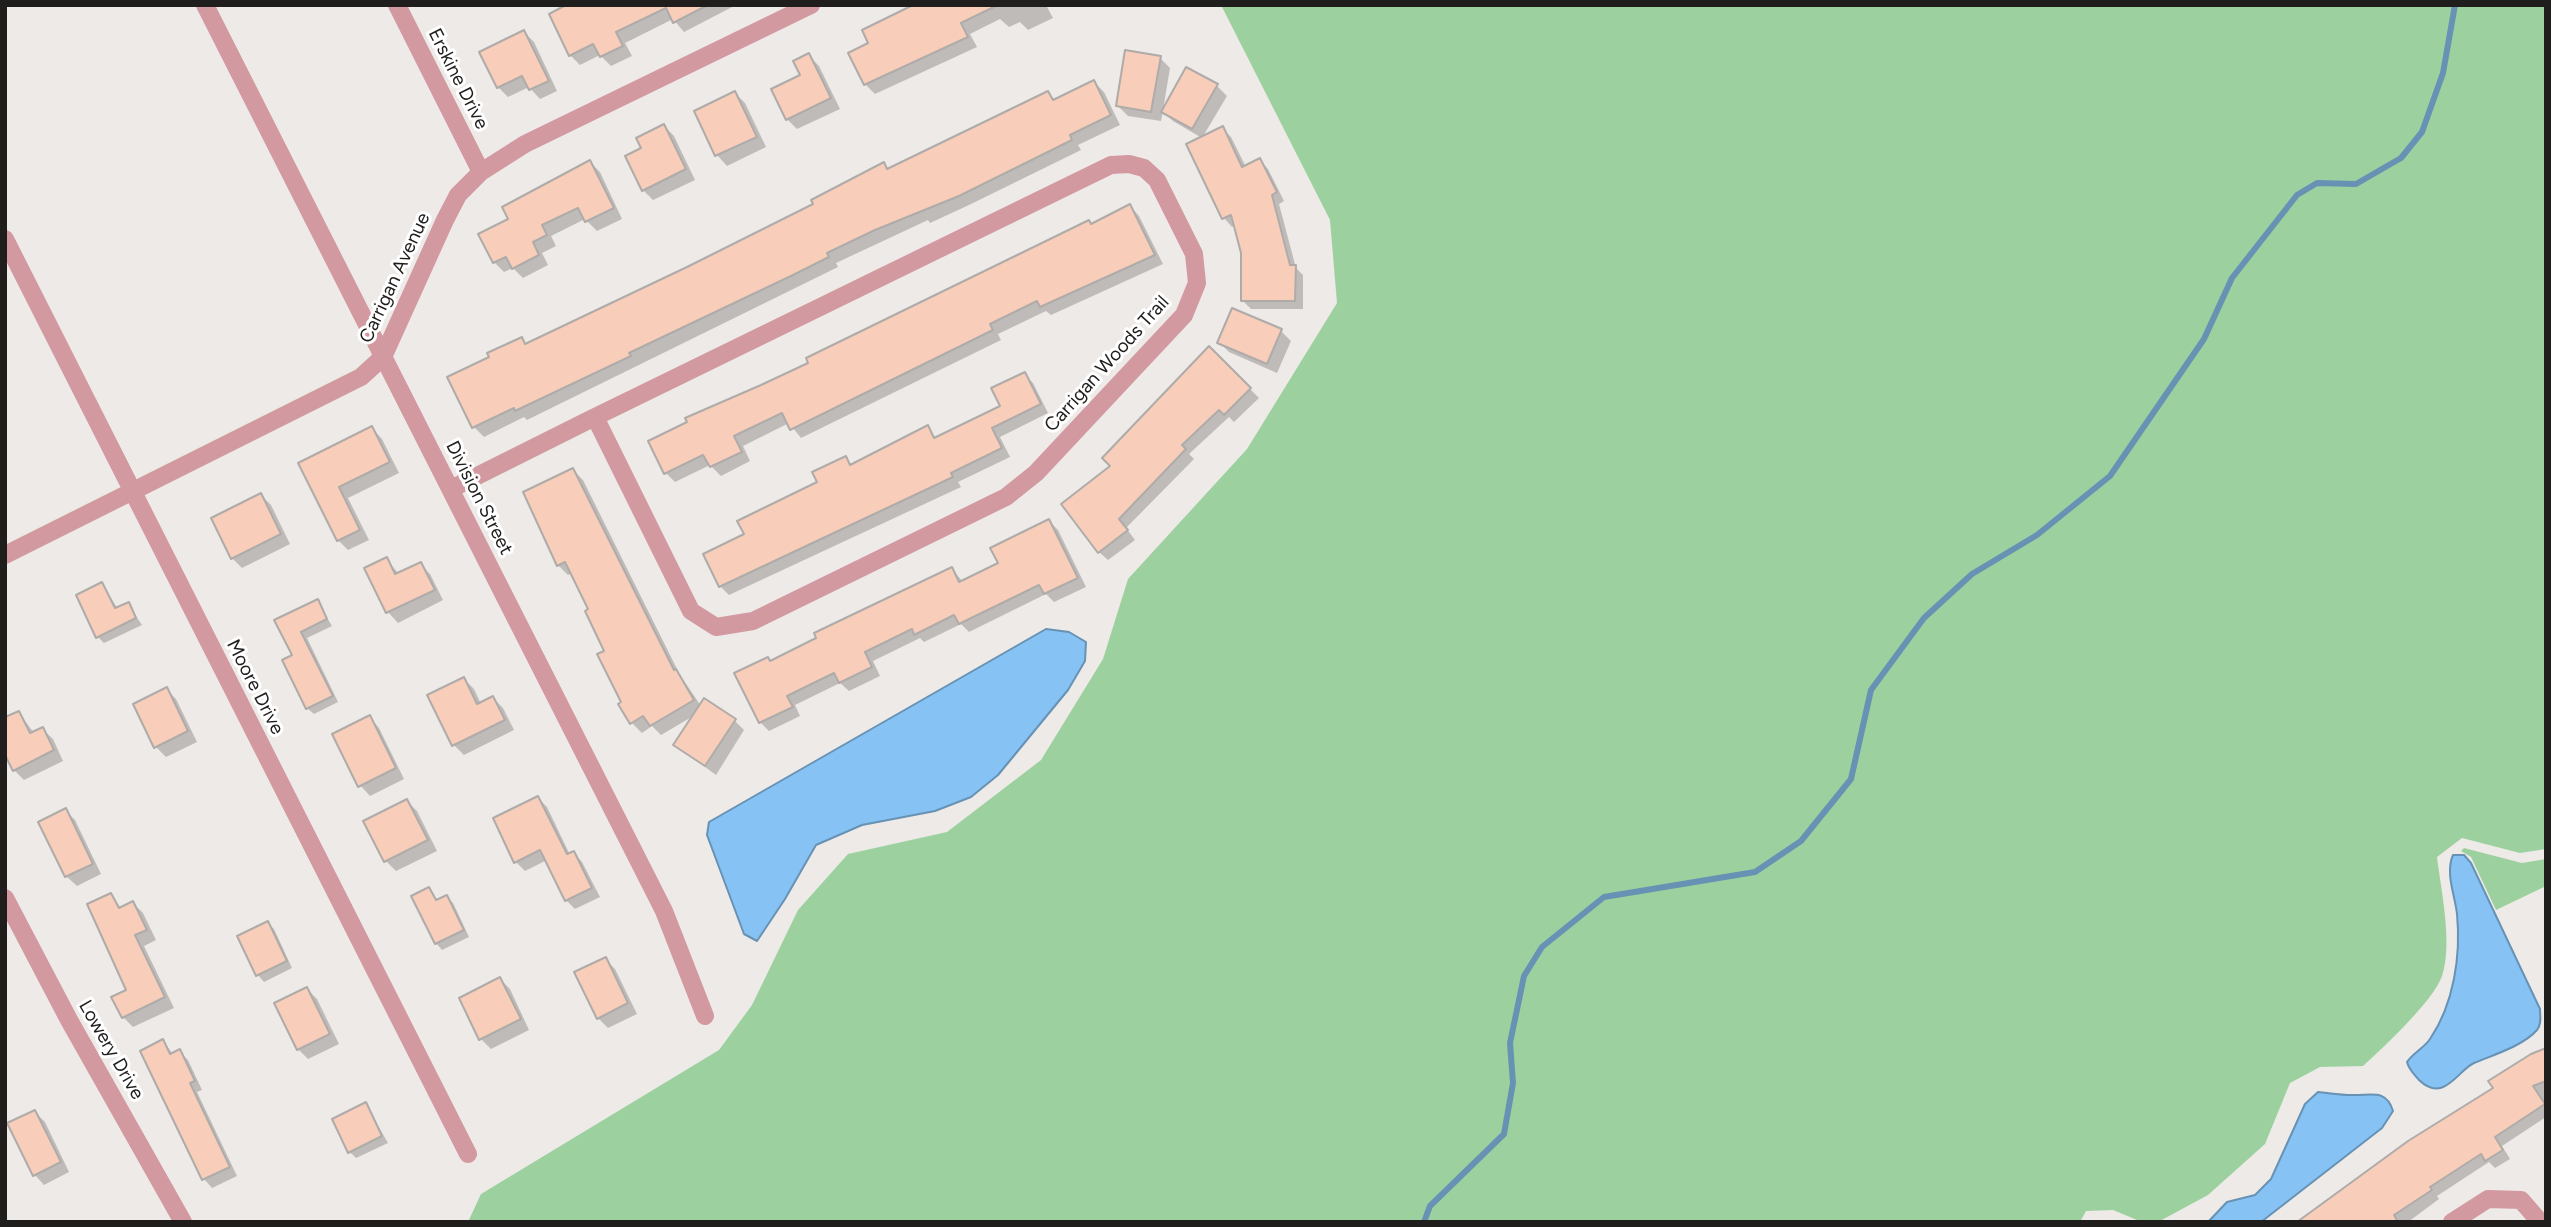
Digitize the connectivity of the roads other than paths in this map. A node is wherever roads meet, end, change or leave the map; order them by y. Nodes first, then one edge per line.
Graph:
1 (205, 5) edge
2 (397, 5) edge
3 (811, 5) edge
4 (481, 172) junction
5 (5, 239) edge
6 (383, 357) junction
7 (596, 417) junction
8 (451, 489) junction
9 (132, 491) junction
10 (5, 555) edge
11 (5, 898) edge
12 (705, 1016) dead end
13 (468, 1154) dead end
14 (183, 1222) edge
15 (2452, 1222) edge
16 (2540, 1222) edge

1 - 6 street, Division Street
2 - 4 street, Erskine Drive
3 - 4 street, Carrigan Avenue
4 - 6 street, Carrigan Avenue
5 - 9 street, Moore Drive
6 - 8 street, Division Street
6 - 9 street, Carrigan Avenue
7 - 7 street, Carrigan Woods Trail
7 - 8 street, Carrigan Woods Trail
8 - 12 street, Division Street
9 - 10 street, Carrigan Avenue
9 - 13 street, Moore Drive
11 - 14 street, Lowery Drive
15 - 16 street

